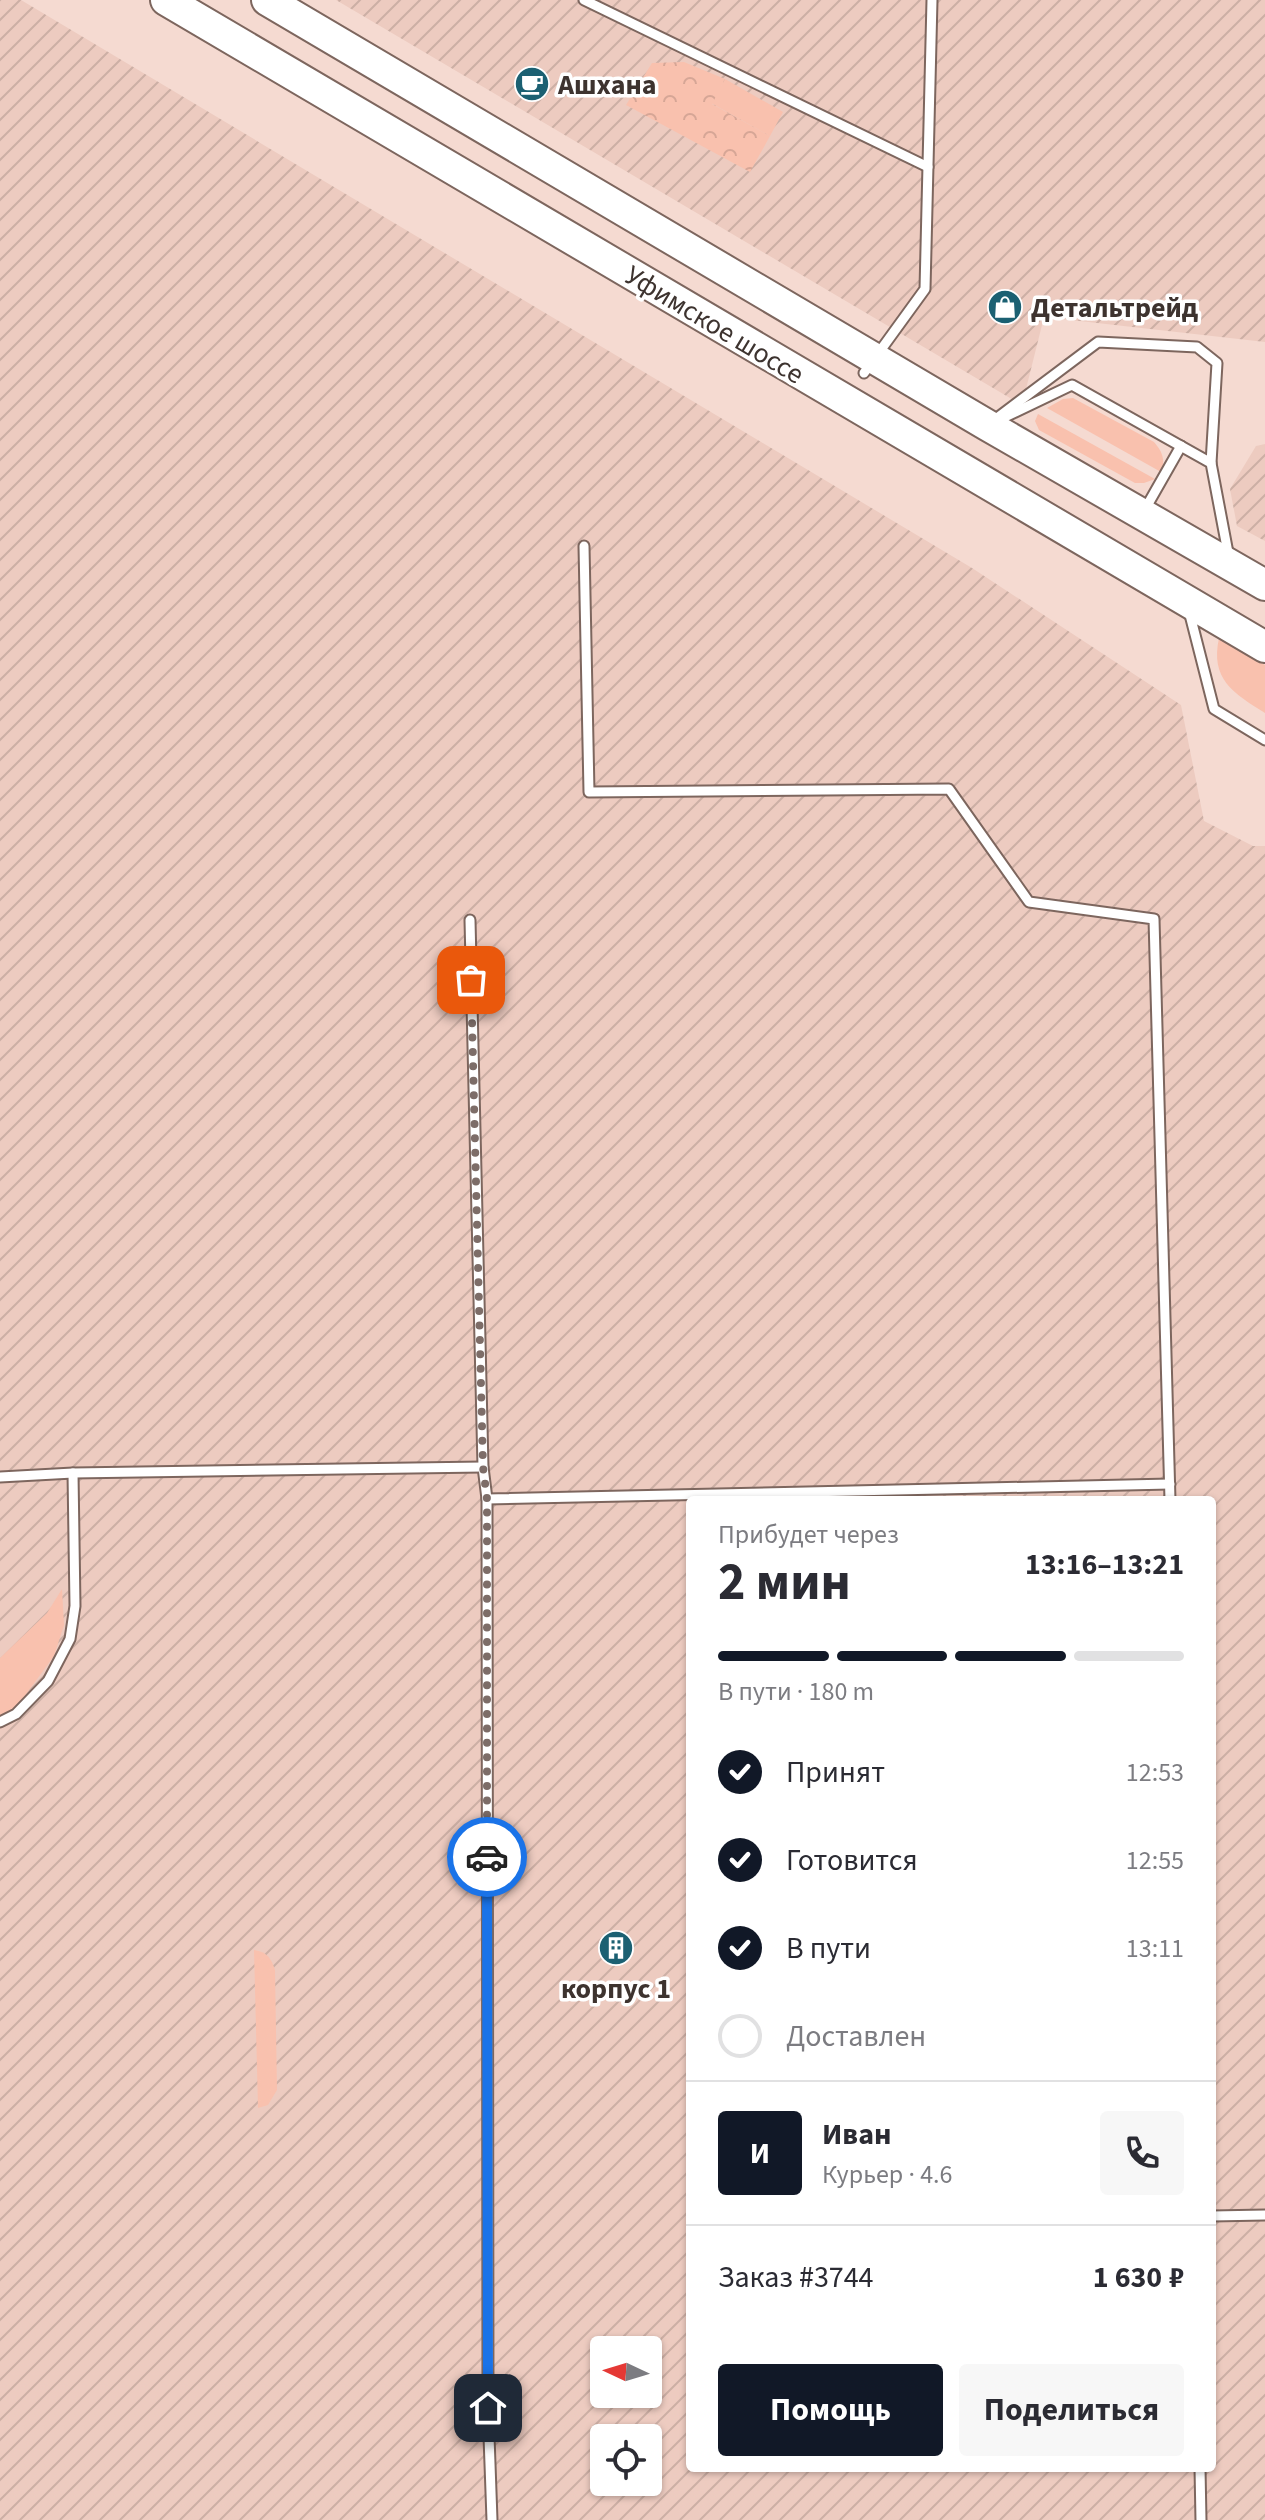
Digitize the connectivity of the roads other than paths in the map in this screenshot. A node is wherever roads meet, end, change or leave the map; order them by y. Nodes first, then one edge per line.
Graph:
1 (166, 0) edge
2 (267, 0) edge
3 (584, 0) edge
4 (932, 0) edge
5 (928, 167) junction
6 (869, 366) junction
7 (987, 425) junction
8 (1181, 446) junction
9 (1211, 463) junction
10 (1142, 514) junction
11 (584, 546) dead end
12 (1230, 565) junction
13 (1265, 585) edge
14 (1187, 602) junction
15 (1265, 647) edge
16 (1265, 740) edge
17 (470, 920) dead end
18 (483, 1467) junction
19 (73, 1473) junction
20 (0, 1477) edge
21 (1170, 1484) junction
22 (1170, 1496) edge
23 (487, 1499) junction
24 (0, 1722) edge
25 (1265, 2215) edge
26 (1216, 2216) edge
27 (1200, 2472) edge
28 (492, 2520) edge
29 (1201, 2520) edge

1 - 14 main road, Уфимское шоссе
2 - 6 main road, Уфимское шоссе
3 - 5 lane
4 - 5 lane
5 - 6 lane
6 - 7 main road, Уфимское шоссе
7 - 8 lane
7 - 9 lane
7 - 10 main road, Уфимское шоссе
8 - 9 lane
8 - 10 lane
9 - 12 lane
10 - 12 main road, Уфимское шоссе
11 - 21 lane
12 - 13 main road, Уфимское шоссе
14 - 15 main road, Уфимское шоссе
14 - 16 lane
17 - 18 lane
18 - 19 lane
18 - 23 lane
19 - 20 lane
19 - 24 lane
21 - 22 lane
21 - 23 lane
23 - 28 lane
25 - 26 lane
27 - 29 lane

